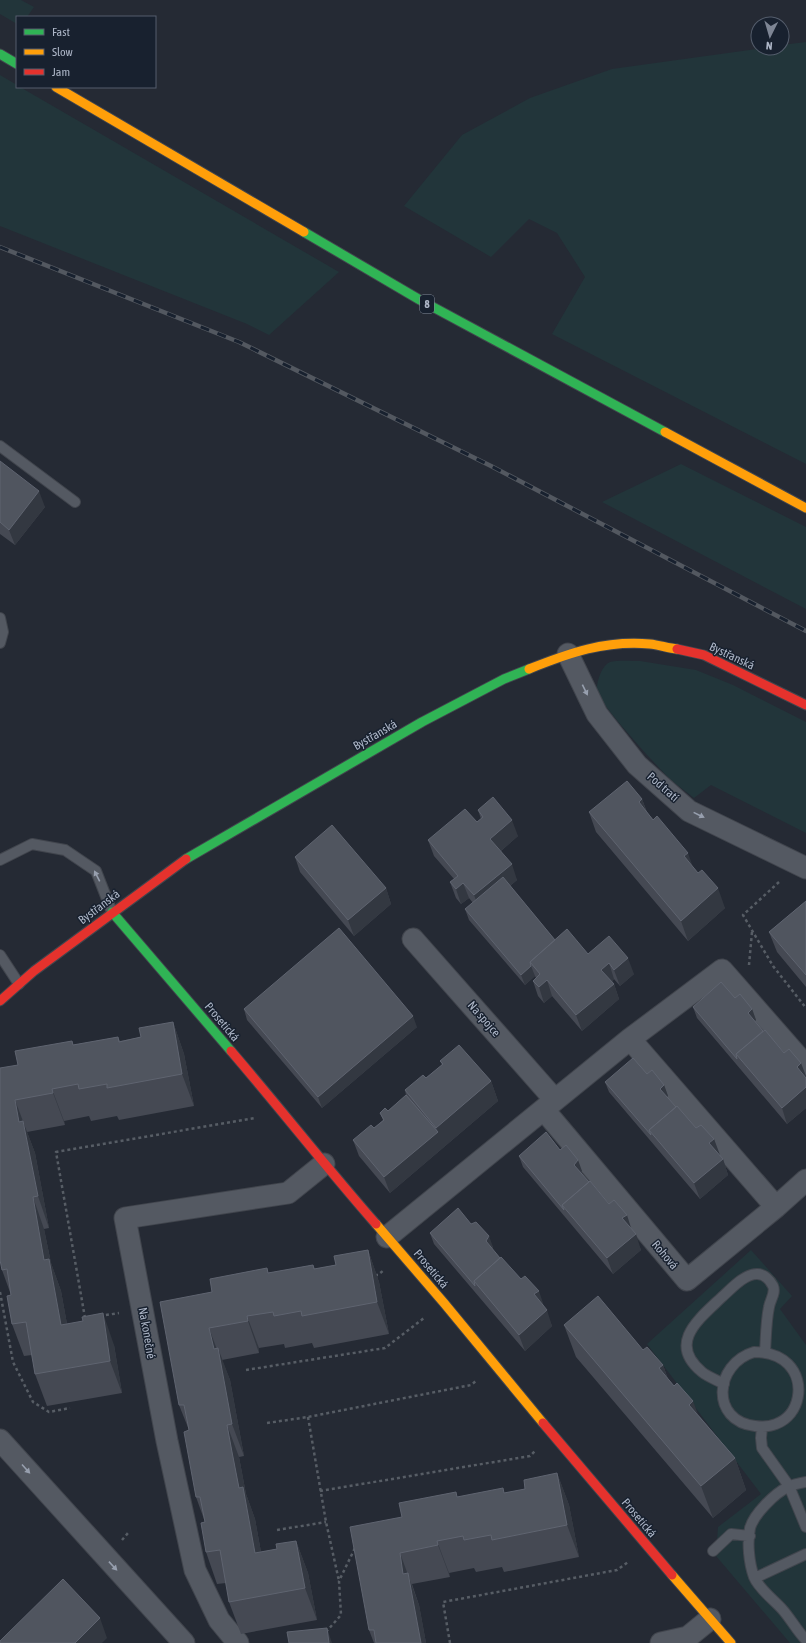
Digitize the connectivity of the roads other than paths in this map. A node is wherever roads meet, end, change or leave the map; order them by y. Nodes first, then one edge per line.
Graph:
1 (0, 54) edge
2 (16, 63) edge
3 (58, 88) edge
4 (0, 446) edge
5 (75, 502) dead end
6 (806, 508) edge
7 (0, 618) edge
8 (0, 643) edge
9 (568, 654) junction
10 (806, 705) edge
11 (0, 860) edge
12 (806, 868) edge
13 (112, 912) junction
14 (413, 939) dead end
15 (0, 955) edge
16 (19, 984) junction
17 (0, 1001) edge
18 (630, 1040) junction
19 (806, 1066) edge
20 (549, 1105) junction
21 (324, 1164) junction
22 (806, 1180) edge
23 (776, 1207) junction
24 (387, 1237) junction
25 (765, 1352) junction
26 (724, 1384) junction
27 (802, 1405) edge
28 (762, 1427) junction
29 (0, 1440) edge
30 (806, 1482) edge
31 (789, 1486) junction
32 (806, 1527) edge
33 (750, 1536) junction
34 (713, 1552) dead end
35 (806, 1554) edge
36 (755, 1578) junction
37 (710, 1620) junction
38 (806, 1625) edge
39 (798, 1632) junction
40 (806, 1640) edge
41 (184, 1643) edge
42 (238, 1643) edge
43 (661, 1643) edge
44 (732, 1643) edge

1 - 2 street
3 - 6 street, 8
4 - 5 lane
7 - 8 lane
9 - 10 street, Bystřanská
9 -> 12 street, Pod tratí
9 - 13 street, Bystřanská
13 -> 11 lane
13 - 16 street, Bystřanská
13 - 21 street, Prosetická
14 - 20 street, Na spojce
15 - 16 lane
16 - 17 street, Bystřanská
18 - 19 street
18 - 20 street
18 - 23 street
20 - 23 street, Rohová
20 - 24 street
21 - 24 street, Prosetická
21 - 42 street, Na konečné
22 - 23 street, Rohová
24 - 37 street, Prosetická
25 - 26 lane
25 - 26 lane
25 - 27 lane
26 - 28 lane
27 - 28 lane
28 - 31 lane
29 -> 41 street
30 - 31 lane
31 - 32 lane
31 - 33 lane
33 - 34 lane
33 - 36 lane
35 - 36 lane
36 - 39 lane
37 - 43 street
37 - 44 street, Prosetická
38 - 39 lane
39 - 40 lane

